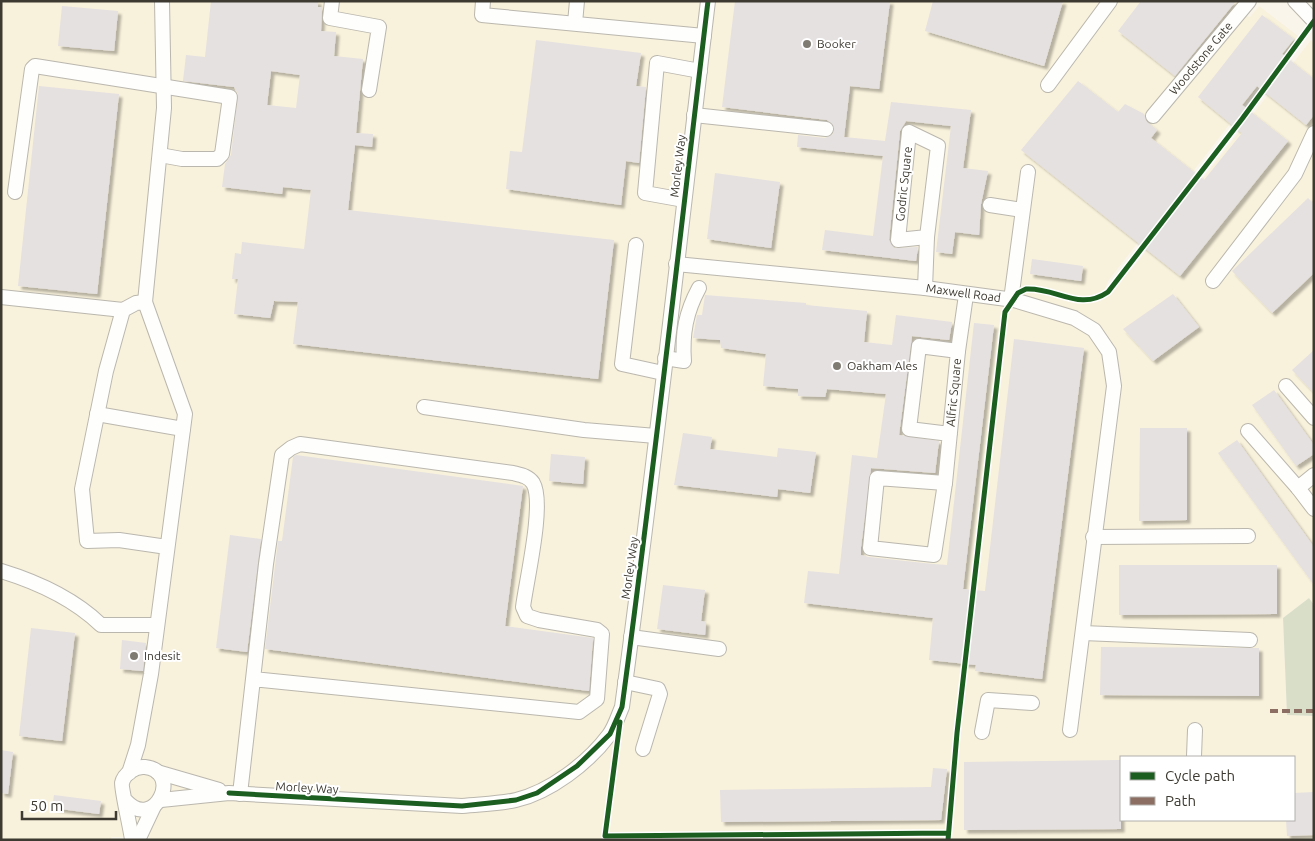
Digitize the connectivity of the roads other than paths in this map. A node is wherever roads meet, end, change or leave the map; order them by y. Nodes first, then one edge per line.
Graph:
1 (162, 1) edge
2 (332, 1) edge
3 (483, 1) edge
4 (577, 1) edge
5 (708, 1) edge
6 (1110, 1) edge
7 (1249, 1) edge
8 (1295, 1) edge
9 (1314, 21) edge
10 (575, 23) junction
11 (704, 36) junction
12 (700, 70) junction
13 (1048, 85) dead end
14 (163, 86) junction
15 (369, 90) dead end
16 (694, 115) junction
17 (1153, 116) dead end
18 (826, 129) dead end
19 (1314, 133) edge
20 (160, 155) junction
21 (1028, 172) dead end
22 (15, 192) dead end
23 (684, 200) junction
24 (990, 205) dead end
25 (1022, 210) junction
26 (927, 237) junction
27 (636, 245) dead end
28 (676, 264) junction
29 (1212, 281) dead end
30 (699, 288) dead end
31 (925, 288) junction
32 (966, 295) junction
33 (1, 297) edge
34 (1011, 300) junction
35 (145, 302) junction
36 (123, 310) junction
37 (958, 351) junction
38 (665, 358) junction
39 (663, 373) junction
40 (1286, 386) dead end
41 (424, 408) dead end
42 (97, 414) junction
43 (1314, 418) edge
44 (183, 428) junction
45 (1248, 431) dead end
46 (950, 434) junction
47 (656, 436) junction
48 (1314, 475) edge
49 (945, 483) junction
50 (1298, 488) junction
51 (1314, 510) edge
52 (1093, 536) junction
53 (1248, 536) dead end
54 (167, 547) junction
55 (1, 571) edge
56 (157, 625) junction
57 (1083, 633) junction
58 (631, 637) junction
59 (1250, 640) dead end
60 (719, 649) dead end
61 (253, 679) junction
62 (625, 682) junction
63 (1032, 703) dead end
64 (1070, 730) dead end
65 (1195, 730) dead end
66 (982, 732) dead end
67 (138, 745) junction
68 (643, 749) dead end
69 (1194, 756) dead end
70 (151, 769) junction
71 (129, 773) junction
72 (234, 794) junction
73 (126, 801) junction
74 (157, 803) junction
75 (132, 840) edge
76 (138, 840) edge

1 - 14 street
2 - 15 street
3 - 10 street
4 - 10 street
5 - 11 street, Morley Way
6 - 13 street
7 - 17 street, Woodstone Gate
8 - 9 street
10 - 11 street
11 - 12 street, Morley Way
12 - 16 street, Morley Way
12 - 23 street
14 - 20 street
14 - 20 street
14 - 22 street
16 - 18 street
16 - 23 street, Morley Way
19 - 29 street
20 - 35 street
21 - 25 street
23 - 28 street, Morley Way
24 - 25 street
25 - 34 street
26 - 26 street, Godric Square
26 - 31 street, Godric Square
27 - 39 street
28 - 31 street, Maxwell Road
28 - 38 street, Morley Way
30 - 38 street
31 - 32 street, Maxwell Road
32 - 34 street, Maxwell Road
32 - 37 street, Alfric Square
33 - 36 street
34 - 52 street, Maxwell Road
35 - 36 street
35 - 44 street
36 - 42 street
37 - 46 street, Alfric Square
37 - 46 street, Alfric Square
38 - 39 street, Morley Way
39 - 47 street, Morley Way
40 - 43 street
41 - 47 street
42 - 44 street
42 - 54 street
44 - 54 street
45 - 50 street
46 - 49 street, Alfric Square
47 - 58 street, Morley Way
48 - 50 street
49 - 49 street, Alfric Square
50 - 51 street
52 - 53 street
52 - 57 street, Maxwell Road
54 - 56 street
55 - 56 street
56 - 67 street
57 - 59 street
57 - 64 street, Maxwell Road
58 - 60 street
58 - 62 street, Morley Way
61 - 61 street
61 - 72 street
62 - 68 street
62 - 72 street, Morley Way
63 - 66 street
65 - 69 street
67 - 70 street
67 - 71 street
70 - 71 street
70 - 72 street, Morley Way
70 - 74 street
71 - 73 street
72 - 74 street, Morley Way
73 - 74 street
73 - 75 street
74 - 76 street

